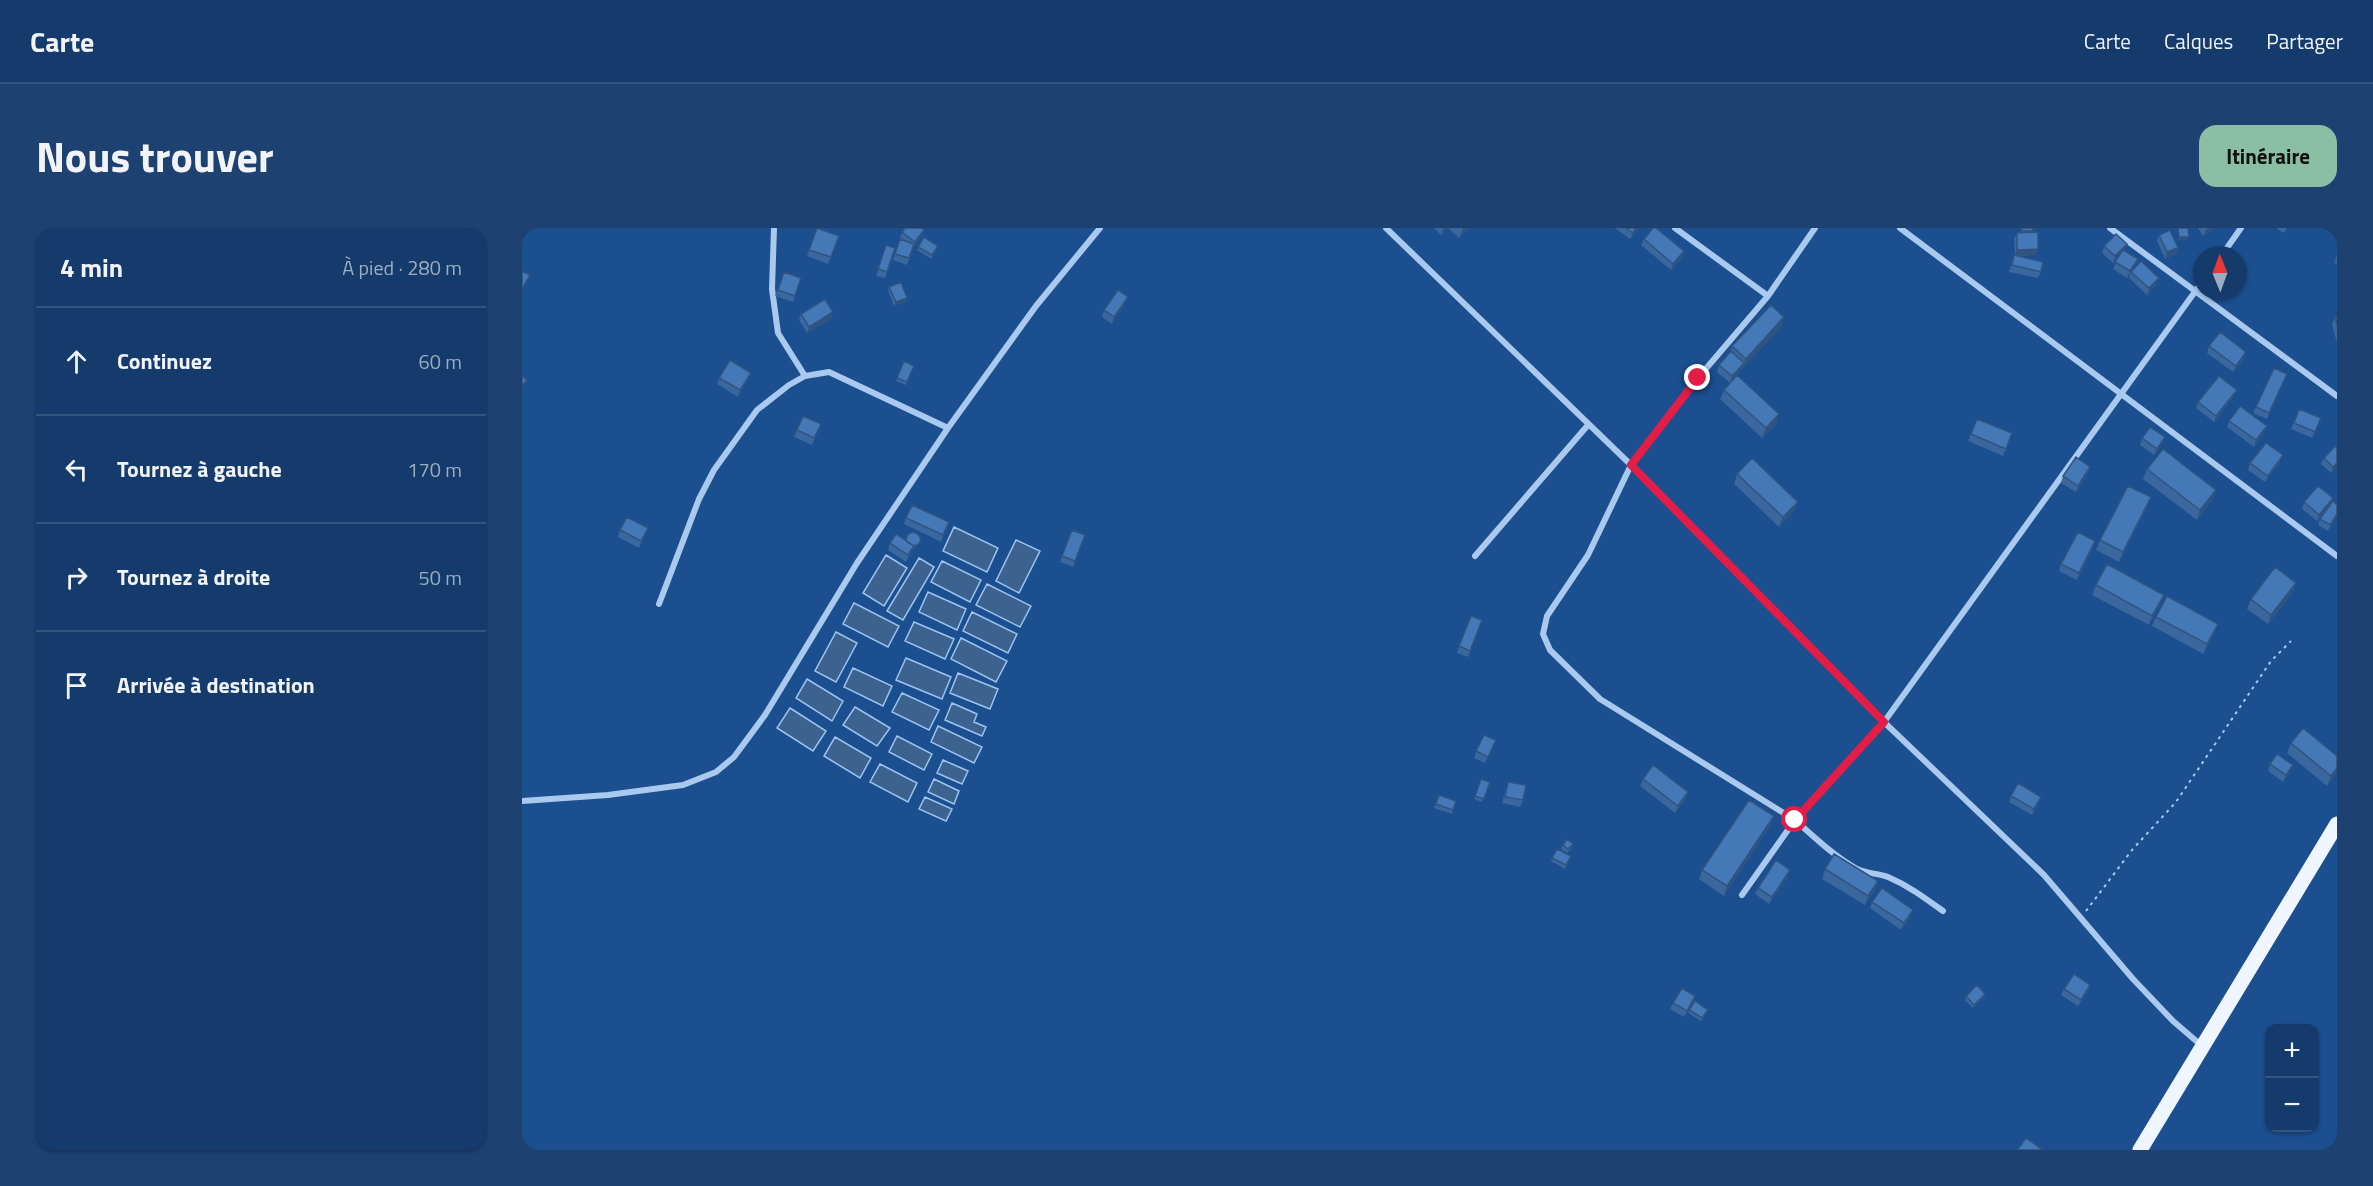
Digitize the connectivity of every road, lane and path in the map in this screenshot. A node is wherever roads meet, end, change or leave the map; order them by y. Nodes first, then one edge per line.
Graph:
1 (774, 228) edge
2 (1100, 228) edge
3 (1386, 228) edge
4 (1675, 228) edge
5 (1815, 228) edge
6 (1900, 228) edge
7 (2110, 228) edge
8 (2241, 228) edge
9 (2228, 246) edge
10 (2193, 290) edge
11 (2193, 294) edge
12 (1768, 296) junction
13 (2207, 300) edge
14 (805, 376) junction
15 (2121, 394) junction
16 (2337, 396) edge
17 (1588, 425) junction
18 (948, 428) junction
19 (1631, 465) junction
20 (1475, 556) dead end
21 (2337, 556) edge
22 (659, 604) dead end
23 (2291, 641) dead end
24 (1884, 722) junction
25 (522, 801) edge
26 (1795, 820) junction
27 (2337, 824) edge
28 (1742, 895) dead end
29 (1943, 911) dead end
30 (2080, 918) junction
31 (2203, 1047) junction
32 (2140, 1150) edge

1 - 14 street
2 - 18 street
3 - 17 street
4 - 12 street
5 - 12 street
6 - 15 street
7 - 10 street
8 - 9 street
11 - 15 street
12 - 19 street
13 - 16 street
14 - 18 street
14 - 22 street
15 - 21 street
15 - 24 street
17 - 19 street
17 - 20 street
18 - 25 street
19 - 24 street
19 - 26 street
23 - 30 path
24 - 26 street
24 - 30 street
26 - 28 street
26 - 29 street
27 - 31 main road
30 - 31 street
31 - 32 main road

